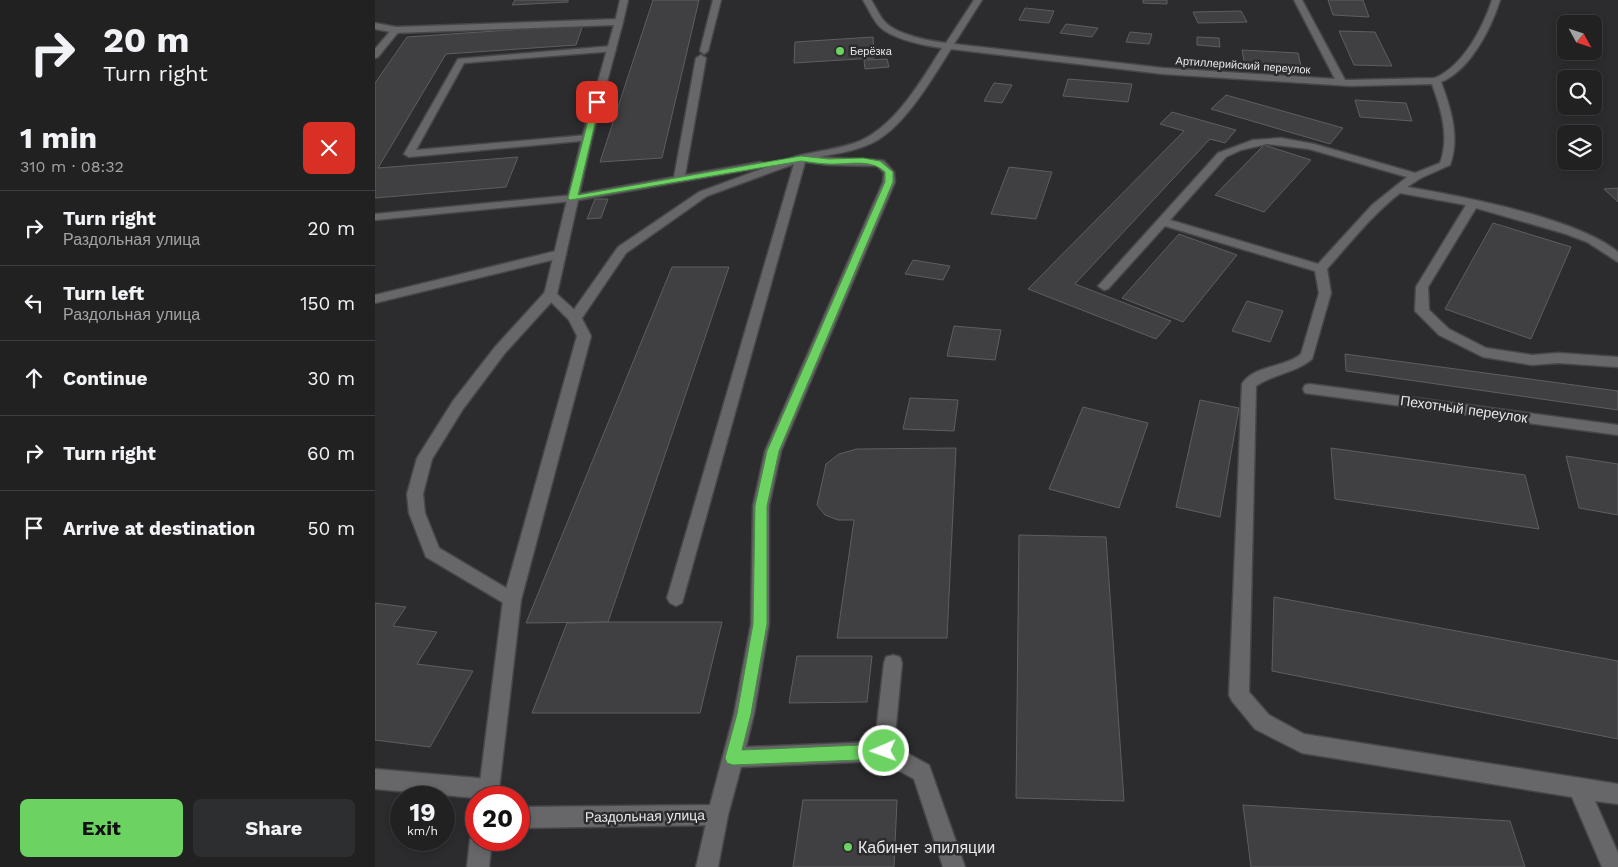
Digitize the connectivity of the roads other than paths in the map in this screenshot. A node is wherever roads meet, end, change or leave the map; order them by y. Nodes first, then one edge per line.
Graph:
1 (624, 0) edge
2 (717, 0) edge
3 (867, 0) edge
4 (978, 0) edge
5 (1298, 0) edge
6 (1496, 0) edge
7 (619, 22) junction
8 (375, 26) edge
9 (396, 30) junction
10 (946, 46) junction
11 (611, 49) junction
12 (375, 55) edge
13 (1436, 81) junction
14 (1341, 82) junction
15 (587, 138) junction
16 (801, 158) junction
17 (1415, 176) junction
18 (679, 180) junction
19 (1397, 189) junction
20 (573, 198) junction
21 (1473, 202) junction
22 (375, 217) edge
23 (1162, 221) junction
24 (560, 254) junction
25 (1618, 258) edge
26 (1321, 270) junction
27 (1104, 286) dead end
28 (549, 295) junction
29 (375, 298) edge
30 (575, 318) junction
31 (1618, 362) edge
32 (1310, 389) dead end
33 (1618, 430) edge
34 (676, 598) dead end
35 (511, 600) junction
36 (893, 664) dead end
37 (884, 751) junction
38 (733, 758) junction
39 (375, 779) edge
40 (489, 786) edge
41 (1579, 788) junction
42 (465, 790) edge
43 (1618, 794) edge
44 (718, 814) junction
45 (530, 818) edge
46 (480, 851) edge
47 (478, 867) edge
48 (707, 867) edge
49 (953, 867) edge
50 (1613, 867) edge

1 - 7 street
2 - 18 street
3 - 10 street, Артиллерийский переулок
4 - 10 street
5 - 14 street
6 - 13 street
7 - 9 street
7 - 11 street
8 - 9 street
9 - 12 street
10 - 14 street, Артиллерийский переулок
10 - 16 street
11 - 15 street
11 - 15 street
13 - 14 street, Артиллерийский переулок
13 - 17 street
15 - 20 street
16 - 18 street
16 - 30 street
16 - 34 street
16 - 38 street, Раздольная улица
17 - 19 street
17 - 23 street
18 - 20 street
19 - 21 street
19 - 26 street
20 - 22 street
20 - 24 street
21 - 25 street
21 - 31 street
23 - 26 street
23 - 27 street
24 - 28 street
24 - 29 street
26 - 41 street
28 - 30 street
28 - 35 street
30 - 35 street
32 - 33 street, Пехотный переулок
35 - 40 street
36 - 37 street
37 - 38 street
37 - 49 street
38 - 44 street, Раздольная улица
39 - 42 street
41 - 43 street
41 - 50 street
44 - 45 street, Раздольная улица
44 - 48 street
46 - 47 street

